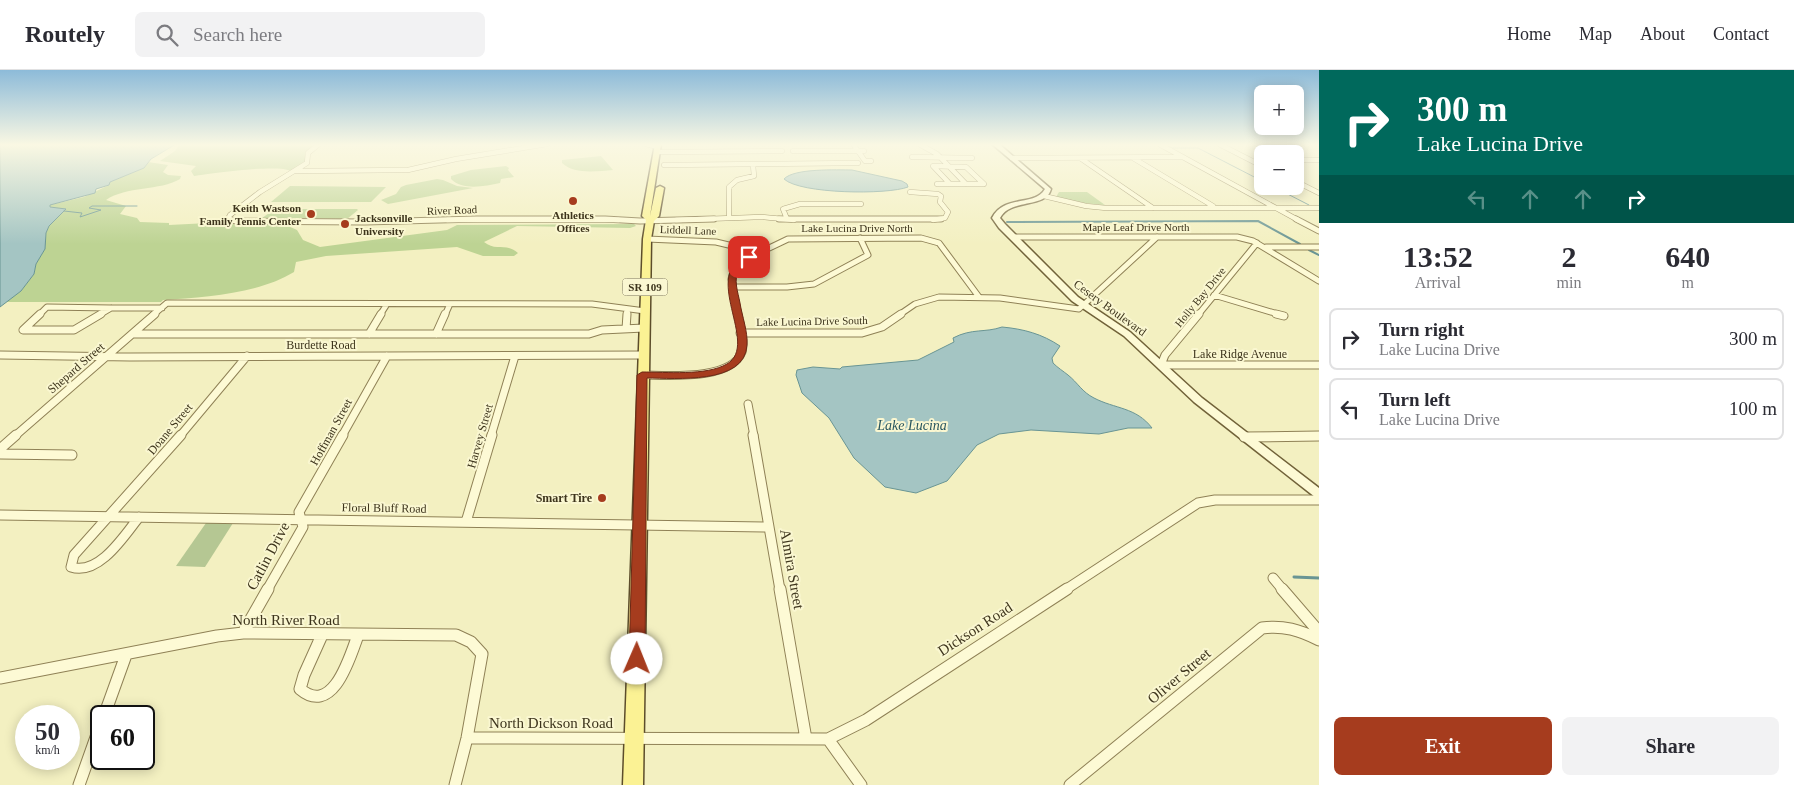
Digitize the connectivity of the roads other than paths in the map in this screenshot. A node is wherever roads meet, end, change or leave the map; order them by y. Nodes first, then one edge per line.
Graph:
1 (284, 177) edge
2 (670, 177) edge
3 (747, 177) edge
4 (944, 177) edge
5 (960, 177) edge
6 (977, 177) edge
7 (1035, 177) edge
8 (1108, 177) edge
9 (1165, 177) edge
10 (1221, 177) edge
11 (660, 179) joint
12 (937, 184) dead end
13 (950, 184) junction
14 (966, 184) junction
15 (1304, 186) edge
16 (910, 192) dead end
17 (1319, 193) edge
18 (1044, 196) junction
19 (861, 204) dead end
20 (1215, 207) junction
21 (1276, 207) junction
22 (1153, 208) junction
23 (1319, 208) edge
24 (729, 218) junction
25 (650, 220) junction
26 (787, 220) junction
27 (1319, 231) edge
28 (1014, 237) junction
29 (1157, 237) junction
30 (860, 238) junction
31 (647, 239) junction
32 (1257, 243) junction
33 (1264, 247) junction
34 (1319, 247) edge
35 (758, 252) junction
36 (1319, 281) edge
37 (733, 287) junction
38 (1214, 295) junction
39 (979, 297) junction
40 (387, 304) junction
41 (450, 304) junction
42 (1082, 305) junction
43 (164, 306) junction
44 (112, 307) junction
45 (627, 309) junction
46 (644, 310) junction
47 (1284, 316) dead end
48 (644, 328) junction
49 (626, 329) junction
50 (740, 333) junction
51 (132, 334) junction
52 (368, 334) junction
53 (436, 334) junction
54 (0, 355) edge
55 (643, 355) junction
56 (106, 356) junction
57 (247, 356) junction
58 (387, 356) junction
59 (516, 356) junction
60 (1161, 365) junction
61 (1319, 365) edge
62 (642, 375) junction
63 (748, 404) dead end
64 (1319, 436) edge
65 (1244, 437) junction
66 (0, 449) edge
67 (0, 454) edge
68 (72, 455) dead end
69 (1319, 494) edge
70 (1319, 500) edge
71 (0, 515) edge
72 (110, 517) junction
73 (139, 517) junction
74 (301, 519) junction
75 (466, 522) junction
76 (640, 526) junction
77 (768, 527) junction
78 (1273, 578) dead end
79 (1319, 632) edge
80 (243, 633) junction
81 (322, 634) junction
82 (358, 635) junction
83 (1319, 640) edge
84 (126, 655) junction
85 (0, 678) edge
86 (108, 705) edge
87 (466, 738) junction
88 (635, 738) junction
89 (806, 739) junction
90 (828, 739) junction
91 (90, 753) edge
92 (78, 785) edge
93 (455, 785) edge
94 (633, 785) edge
95 (861, 785) edge
96 (1070, 785) edge

1 - 25 street, River Road
2 - 11 street
3 - 24 street
4 - 13 street
5 - 14 street
6 - 14 street
7 - 18 main road
8 - 22 street
9 - 20 street
10 - 21 street
11 - 25 main road, SR 109
12 - 13 street
13 - 14 street
15 - 17 street
16 - 26 street
18 - 22 street
18 - 28 main road, Cesery Boulevard
19 - 26 street
20 - 21 street
20 - 22 street
21 - 23 street
21 - 27 street
24 - 25 street
24 - 26 street
25 - 31 main road, SR 109
28 - 29 street, Maple Leaf Drive North
28 - 42 main road, Cesery Boulevard
29 - 32 street, Maple Leaf Drive North
29 - 42 street
30 - 35 street, Lake Lucina Drive North
30 - 37 street
30 - 39 street, Lake Lucina Drive North
31 - 35 street, Liddell Lane
31 - 46 main road, SR 109
32 - 33 street, Maple Leaf Drive North
32 - 38 street, Holly Bay Drive
33 - 34 street
33 - 36 street, Maple Leaf Drive North
35 - 37 street, Lake Lucina Drive North
37 - 50 street
38 - 47 street
38 - 60 street, Holly Bay Drive
39 - 42 street, Lake Lucina Drive South
39 - 50 street, Lake Lucina Drive South
40 - 41 street
40 - 43 street
40 - 52 street
41 - 45 street
41 - 53 street
42 - 60 main road, Cesery Boulevard
43 - 44 street
43 - 51 street, Shepard Street
44 - 44 street
45 - 46 street
45 - 49 street
46 - 48 main road, SR 109
48 - 49 street
48 - 55 main road, SR 109
49 - 53 street
50 - 62 street
51 - 52 street
51 - 56 street, Shepard Street
52 - 53 street
54 - 56 street, Burdette Road
55 - 59 street, Burdette Road
55 - 62 main road, SR 109
56 - 57 street, Burdette Road
56 - 66 street, Shepard Street
57 - 58 street, Burdette Road
57 - 72 street, Doane Street
58 - 59 street, Burdette Road
58 - 74 street, Hoffman Street
59 - 75 street, Harvey Street
60 - 61 street, Lake Ridge Avenue
60 - 65 main road, Cesery Boulevard
62 - 76 main road, SR 109
63 - 77 street, Almira Street
64 - 65 street
65 - 69 main road, Cesery Boulevard
67 - 68 street
70 - 90 street, Dickson Road
71 - 72 street, Floral Bluff Road
72 - 73 street, Floral Bluff Road
72 - 73 street, Doane Street
73 - 74 street, Floral Bluff Road
74 - 75 street, Floral Bluff Road
74 - 80 street, Catlin Drive
75 - 76 street, Floral Bluff Road
76 - 77 street, Floral Bluff Road
76 - 88 main road, SR 109
77 - 89 street, Almira Street
78 - 79 street
80 - 81 street, North River Road
80 - 84 street, North River Road
81 - 82 street, North River Road
81 - 82 street
82 - 87 street, North River Road
83 - 96 street, Oliver Street
84 - 85 street, North River Road
84 - 86 street
87 - 88 street, North Dickson Road
87 - 93 street, North River Road
88 - 89 street, Dickson Road
88 - 94 main road, SR 109
89 - 90 street, Dickson Road
90 - 95 street
91 - 92 street

